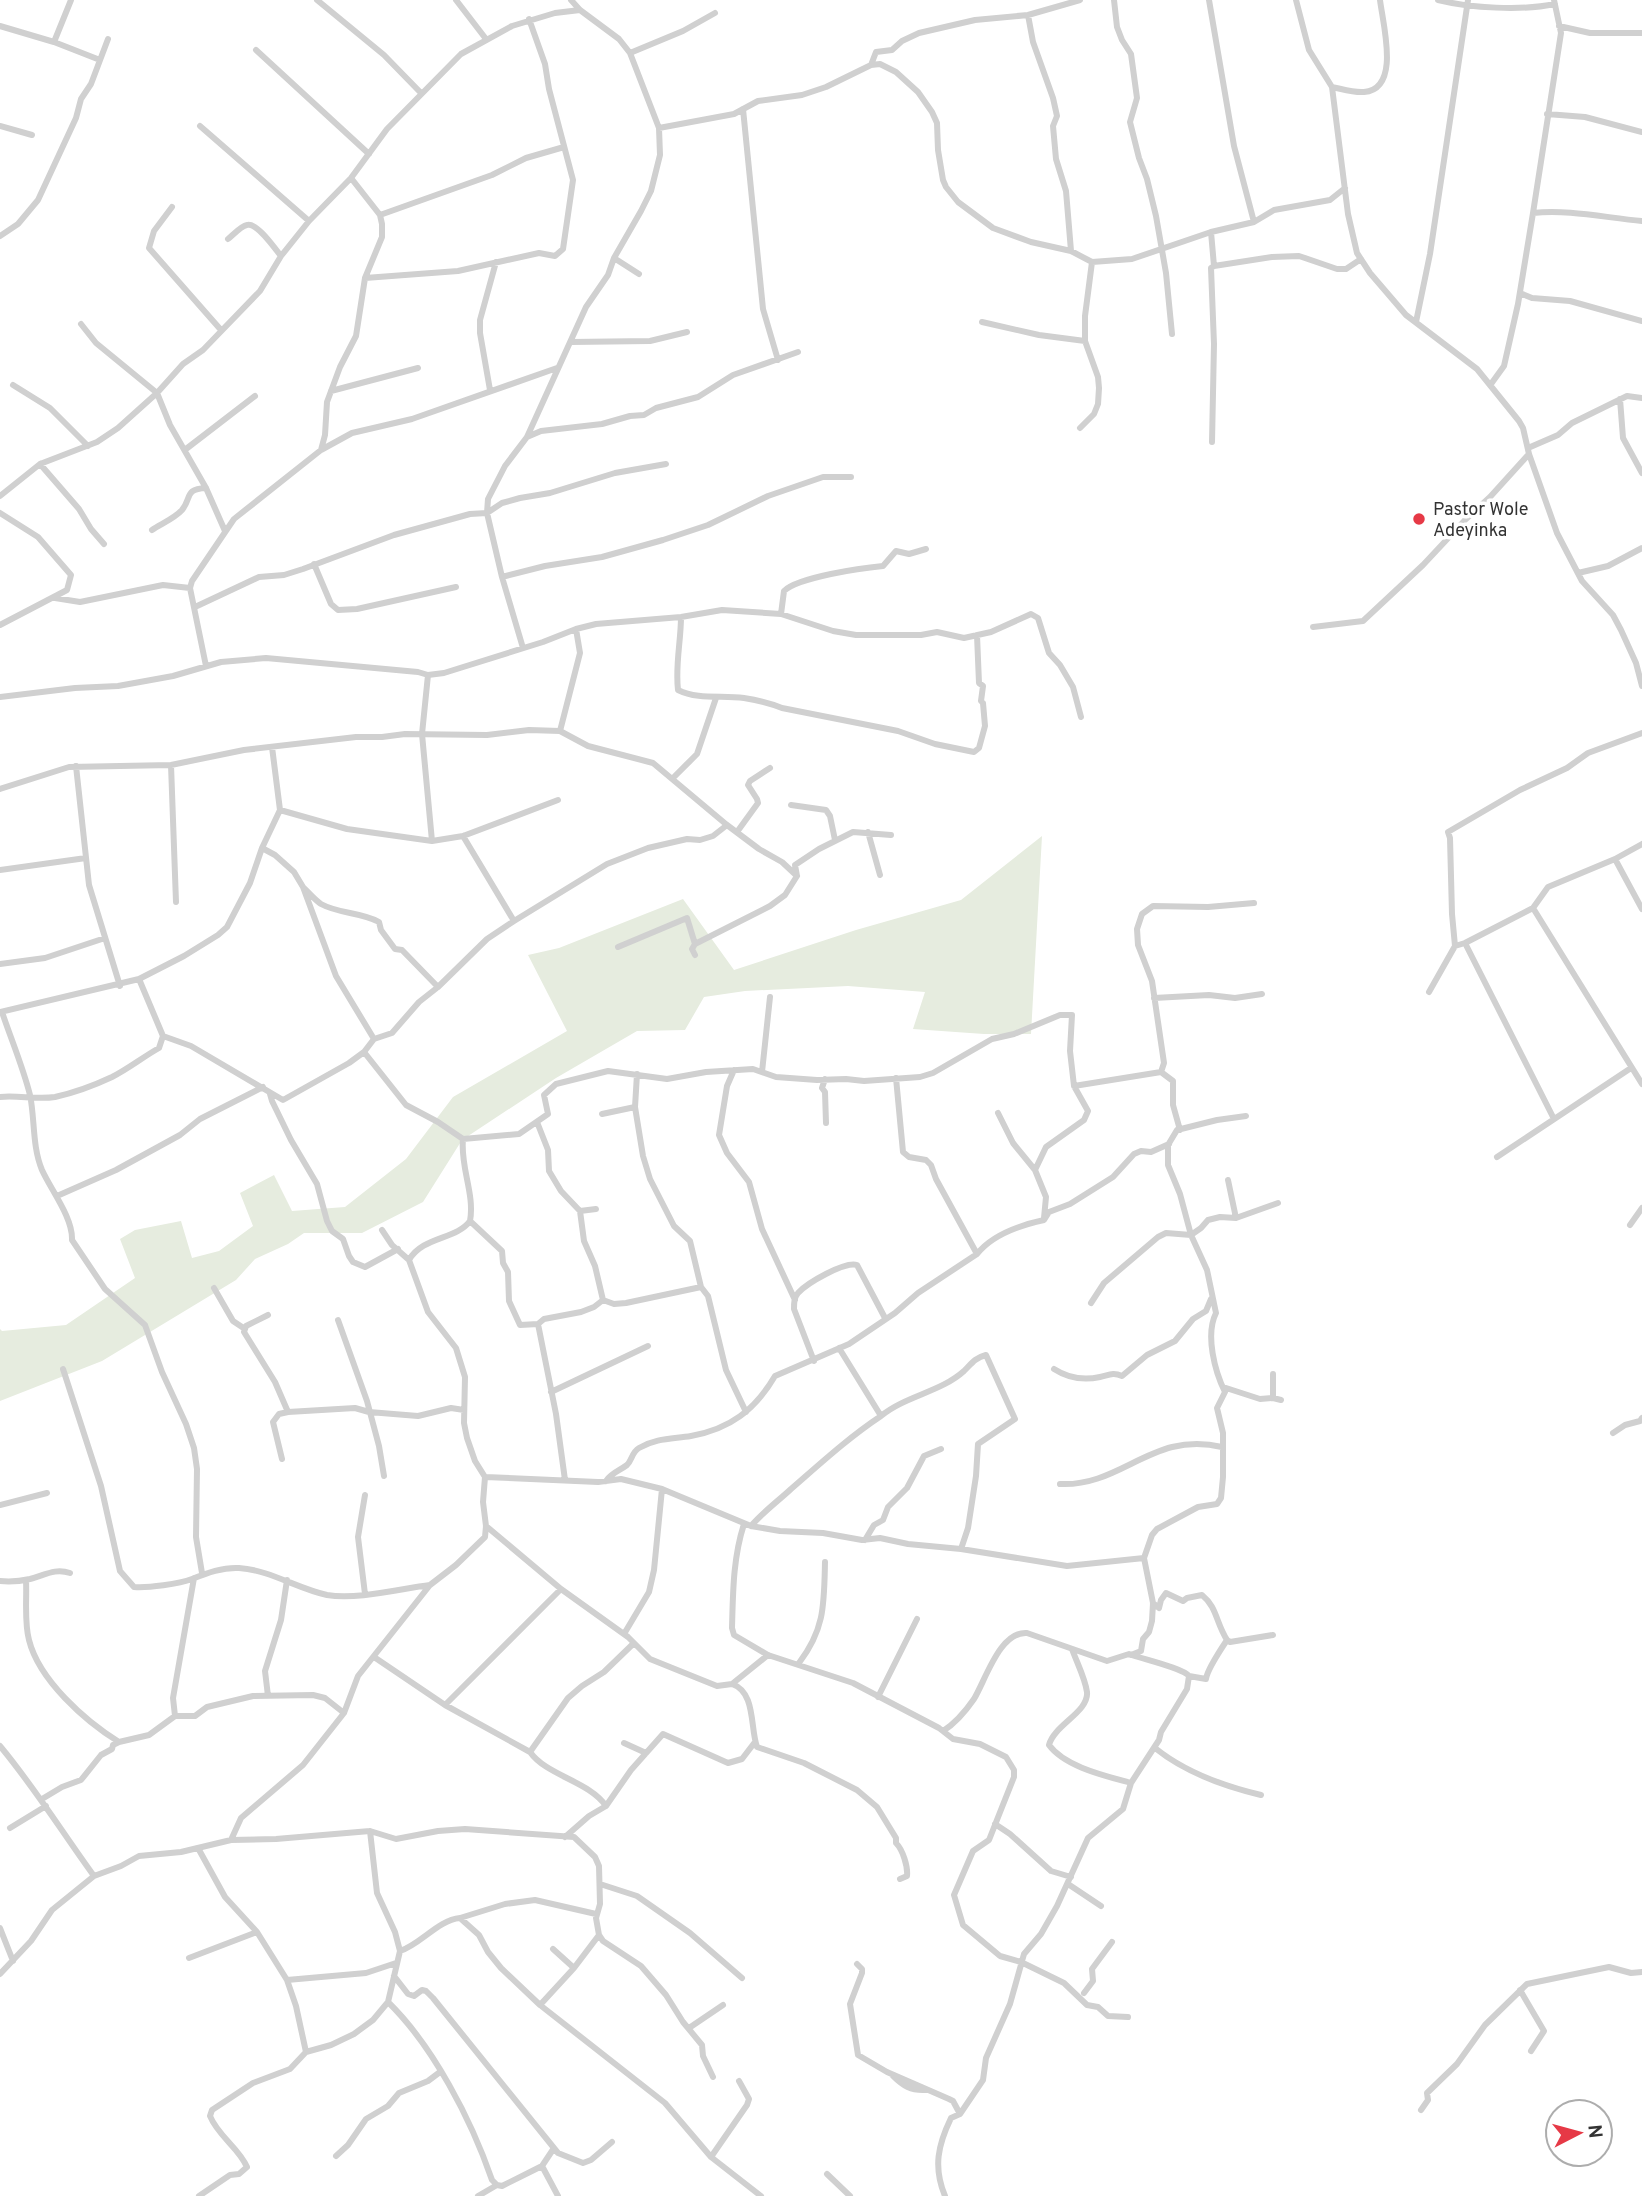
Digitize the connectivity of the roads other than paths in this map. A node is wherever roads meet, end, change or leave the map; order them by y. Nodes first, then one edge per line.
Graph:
1 (71, 0) edge
2 (317, 0) edge
3 (456, 0) edge
4 (571, 0) edge
5 (1080, 0) edge
6 (1114, 0) edge
7 (1209, 0) edge
8 (1296, 0) edge
9 (1380, 0) edge
10 (1438, 0) edge
11 (1554, 2) edge
12 (1468, 3) edge
13 (580, 10) junction
14 (715, 13) dead end
15 (1028, 15) junction
16 (529, 19) junction
17 (0, 26) edge
18 (1559, 26) junction
19 (1642, 33) edge
20 (108, 39) dead end
21 (486, 39) junction
22 (54, 42) junction
23 (256, 50) dead end
24 (876, 52) junction
25 (630, 53) junction
26 (100, 60) junction
27 (880, 64) junction
28 (871, 65) junction
29 (1332, 87) junction
30 (421, 93) junction
31 (743, 109) junction
32 (1547, 114) junction
33 (0, 126) edge
34 (200, 126) dead end
35 (659, 128) junction
36 (1642, 132) edge
37 (32, 135) dead end
38 (564, 147) junction
39 (369, 154) junction
40 (351, 178) junction
41 (1345, 188) junction
42 (1329, 200) junction
43 (1347, 205) junction
44 (172, 207) dead end
45 (1533, 213) junction
46 (380, 215) junction
47 (309, 221) junction
48 (1642, 221) edge
49 (1254, 222) junction
50 (1211, 232) junction
51 (0, 236) edge
52 (228, 239) dead end
53 (1162, 249) junction
54 (1070, 251) junction
55 (281, 256) junction
56 (614, 258) junction
57 (1361, 259) junction
58 (496, 262) junction
59 (1092, 262) junction
60 (1214, 266) junction
61 (639, 274) dead end
62 (365, 278) junction
63 (1520, 293) junction
64 (1642, 321) edge
65 (982, 322) dead end
66 (1416, 322) junction
67 (81, 324) dead end
68 (221, 330) junction
69 (687, 332) dead end
70 (1172, 334) dead end
71 (1085, 341) junction
72 (571, 342) junction
73 (798, 352) dead end
74 (778, 360) junction
75 (418, 368) dead end
76 (557, 368) junction
77 (1491, 384) junction
78 (13, 385) dead end
79 (490, 390) junction
80 (331, 391) junction
81 (157, 393) junction
82 (255, 396) dead end
83 (1642, 398) edge
84 (1620, 399) junction
85 (1080, 428) dead end
86 (527, 437) junction
87 (1212, 442) dead end
88 (88, 446) junction
89 (186, 449) junction
90 (321, 450) junction
91 (1528, 451) junction
92 (40, 464) junction
93 (666, 464) dead end
94 (1642, 473) edge
95 (851, 477) dead end
96 (206, 488) junction
97 (0, 496) edge
98 (0, 513) edge
99 (487, 513) junction
100 (152, 530) dead end
101 (225, 531) junction
102 (104, 544) dead end
103 (1642, 548) edge
104 (926, 549) dead end
105 (314, 564) junction
106 (1578, 573) junction
107 (502, 577) junction
108 (456, 587) dead end
109 (190, 588) junction
110 (68, 590) junction
111 (54, 597) junction
112 (70, 601) junction
113 (195, 607) junction
114 (781, 614) junction
115 (681, 617) junction
116 (0, 625) edge
117 (1313, 627) dead end
118 (576, 629) junction
119 (977, 635) junction
120 (523, 648) junction
121 (206, 666) junction
122 (428, 675) junction
123 (1642, 686) edge
124 (0, 697) edge
125 (716, 698) junction
126 (1081, 717) dead end
127 (560, 731) junction
128 (1642, 733) edge
129 (422, 734) junction
130 (272, 747) junction
131 (171, 765) junction
132 (76, 766) junction
133 (770, 768) dead end
134 (673, 778) junction
135 (0, 789) edge
136 (558, 800) dead end
137 (791, 805) dead end
138 (280, 810) junction
139 (727, 825) junction
140 (737, 832) junction
141 (868, 832) junction
142 (891, 835) dead end
143 (463, 836) junction
144 (835, 840) junction
145 (432, 842) junction
146 (1642, 844) edge
147 (262, 848) junction
148 (86, 858) junction
149 (1615, 859) junction
150 (0, 870) edge
151 (880, 875) dead end
152 (797, 876) junction
153 (303, 887) junction
154 (176, 902) dead end
155 (1254, 903) dead end
156 (1533, 908) junction
157 (1642, 909) edge
158 (514, 921) junction
159 (105, 938) junction
160 (1465, 943) junction
161 (695, 944) junction
162 (1455, 946) junction
163 (618, 947) dead end
164 (695, 955) dead end
165 (0, 964) edge
166 (139, 979) junction
167 (120, 986) junction
168 (438, 986) junction
169 (1429, 992) dead end
170 (1262, 994) dead end
171 (770, 997) dead end
172 (1154, 998) junction
173 (1, 1012) edge
174 (163, 1036) junction
175 (374, 1039) junction
176 (364, 1052) junction
177 (1631, 1069) junction
178 (734, 1070) junction
179 (762, 1072) junction
180 (1161, 1072) junction
181 (637, 1074) junction
182 (896, 1078) junction
183 (825, 1079) junction
184 (1642, 1084) edge
185 (1074, 1086) junction
186 (263, 1087) junction
187 (270, 1094) junction
188 (0, 1097) edge
189 (30, 1097) junction
190 (635, 1107) junction
191 (998, 1113) dead end
192 (602, 1114) dead end
193 (1246, 1116) dead end
194 (1554, 1119) junction
195 (537, 1122) junction
196 (826, 1123) dead end
197 (1180, 1130) junction
198 (463, 1139) junction
199 (1169, 1144) junction
200 (1497, 1157) dead end
201 (1035, 1170) junction
202 (1228, 1180) dead end
203 (57, 1196) junction
204 (1278, 1203) dead end
205 (1642, 1208) edge
206 (596, 1209) dead end
207 (580, 1211) junction
208 (1236, 1218) junction
209 (1044, 1220) junction
210 (470, 1221) junction
211 (1630, 1225) dead end
212 (382, 1230) dead end
213 (1191, 1235) junction
214 (398, 1249) junction
215 (977, 1254) junction
216 (409, 1260) junction
217 (701, 1287) junction
218 (215, 1288) dead end
219 (1212, 1297) junction
220 (603, 1300) junction
221 (794, 1300) junction
222 (1091, 1303) dead end
223 (1206, 1311) junction
224 (1216, 1314) junction
225 (268, 1315) dead end
226 (886, 1318) junction
227 (338, 1320) dead end
228 (538, 1324) junction
229 (245, 1329) junction
230 (648, 1346) dead end
231 (839, 1348) junction
232 (814, 1361) junction
233 (63, 1369) dead end
234 (1054, 1369) dead end
235 (1273, 1374) dead end
236 (1222, 1387) junction
237 (551, 1392) junction
238 (1273, 1398) junction
239 (1281, 1400) dead end
240 (464, 1410) junction
241 (288, 1412) junction
242 (369, 1412) junction
243 (746, 1412) junction
244 (881, 1416) junction
245 (1642, 1418) edge
246 (1613, 1433) dead end
247 (1222, 1447) junction
248 (941, 1449) dead end
249 (282, 1459) dead end
250 (384, 1476) dead end
251 (485, 1477) junction
252 (565, 1480) junction
253 (606, 1481) junction
254 (1060, 1483) dead end
255 (662, 1489) junction
256 (47, 1493) dead end
257 (365, 1495) dead end
258 (0, 1504) edge
259 (747, 1525) junction
260 (486, 1526) junction
261 (865, 1540) junction
262 (961, 1549) junction
263 (1144, 1558) junction
264 (825, 1562) dead end
265 (71, 1573) dead end
266 (202, 1573) junction
267 (194, 1578) junction
268 (26, 1580) junction
269 (286, 1580) junction
270 (0, 1581) edge
271 (430, 1585) junction
272 (561, 1589) junction
273 (365, 1594) junction
274 (1153, 1603) junction
275 (917, 1619) dead end
276 (624, 1634) junction
277 (1273, 1635) dead end
278 (1227, 1640) junction
279 (634, 1643) junction
280 (1072, 1649) junction
281 (768, 1655) junction
282 (1132, 1655) junction
283 (374, 1657) junction
284 (799, 1663) junction
285 (1189, 1676) junction
286 (732, 1684) junction
287 (268, 1696) junction
288 (878, 1697) junction
289 (445, 1705) junction
290 (344, 1713) junction
291 (175, 1716) junction
292 (943, 1731) junction
293 (118, 1742) junction
294 (624, 1742) dead end
295 (755, 1742) junction
296 (0, 1746) edge
297 (1155, 1748) junction
298 (530, 1752) junction
299 (646, 1753) junction
300 (1131, 1783) junction
301 (1261, 1795) dead end
302 (44, 1802) junction
303 (606, 1806) junction
304 (995, 1824) junction
305 (10, 1828) dead end
306 (370, 1831) junction
307 (565, 1837) junction
308 (231, 1840) junction
309 (198, 1848) junction
310 (94, 1876) junction
311 (900, 1879) dead end
312 (1070, 1880) junction
313 (600, 1884) junction
314 (1101, 1906) dead end
315 (596, 1914) junction
316 (460, 1918) junction
317 (0, 1928) edge
318 (257, 1932) junction
319 (599, 1935) junction
320 (1112, 1942) dead end
321 (553, 1949) dead end
322 (400, 1951) junction
323 (189, 1958) dead end
324 (13, 1962) junction
325 (1021, 1962) junction
326 (396, 1963) junction
327 (857, 1964) dead end
328 (574, 1968) junction
329 (1642, 1972) edge
330 (0, 1974) edge
331 (394, 1976) junction
332 (742, 1978) dead end
333 (287, 1980) junction
334 (1073, 1990) junction
335 (1520, 1990) junction
336 (387, 2002) junction
337 (540, 2005) junction
338 (723, 2005) dead end
339 (1128, 2017) dead end
340 (689, 2028) junction
341 (1531, 2051) dead end
342 (306, 2052) junction
343 (440, 2072) junction
344 (713, 2077) dead end
345 (739, 2081) dead end
346 (1421, 2109) dead end
347 (960, 2114) junction
348 (612, 2142) dead end
349 (554, 2148) junction
350 (336, 2155) dead end
351 (712, 2157) junction
352 (542, 2166) junction
353 (827, 2174) dead end
354 (497, 2185) junction
355 (198, 2196) edge
356 (478, 2196) edge
357 (558, 2196) edge
358 (761, 2196) edge
359 (850, 2196) edge
360 (946, 2196) edge

1 - 22 street
2 - 30 street
3 - 21 street
4 - 13 street
5 - 15 street
6 - 53 street
7 - 49 street
8 - 29 street
9 - 29 street
10 - 12 street
11 - 12 street
11 - 18 street
12 - 66 street
13 - 16 street
13 - 25 street
14 - 25 street
15 - 24 street
15 - 54 street
16 - 21 street
16 - 38 street
17 - 22 street
18 - 19 street
18 - 32 street
20 - 26 street
21 - 30 street
22 - 26 street
23 - 39 street
24 - 27 street
24 - 28 street
25 - 35 street
26 - 51 street
27 - 28 street
27 - 54 street
28 - 31 street
29 - 41 street
30 - 39 street
31 - 35 street
31 - 74 street
32 - 36 street
32 - 45 street
33 - 37 street
34 - 47 street
35 - 56 street
38 - 46 street
38 - 58 street
39 - 40 street
40 - 46 street
40 - 47 street
41 - 42 street
41 - 43 street
42 - 43 street
42 - 49 street
43 - 57 street
44 - 68 street
45 - 48 street
45 - 63 street
46 - 62 street
47 - 55 street
49 - 50 street
50 - 53 street
50 - 60 street
52 - 55 street
53 - 59 street
53 - 70 street
54 - 59 street
55 - 68 street
56 - 61 street
56 - 72 street
57 - 60 street
57 - 66 street
58 - 62 street
58 - 79 street
59 - 71 street
60 - 87 street
62 - 80 street
63 - 64 street
63 - 77 street
65 - 71 street
66 - 77 street
67 - 81 street
68 - 81 street
69 - 72 street
71 - 85 street
72 - 76 street
73 - 74 street
74 - 86 street
75 - 80 street
76 - 79 street
76 - 86 street
77 - 91 street
78 - 88 street
79 - 90 street
80 - 90 street
81 - 88 street
81 - 89 street
82 - 89 street
83 - 84 street
84 - 91 street
84 - 94 street
86 - 99 street
88 - 92 street
89 - 96 street
90 - 101 street
91 - 106 street
91 - 117 street
92 - 97 street
92 - 102 street
93 - 99 street
95 - 107 street
96 - 100 street
96 - 101 street
98 - 110 street
99 - 105 street
99 - 107 street
101 - 109 street
103 - 106 street
104 - 114 street
105 - 108 street
105 - 113 street
106 - 123 street
107 - 120 street
109 - 112 street
109 - 113 street
110 - 111 street
110 - 112 street
111 - 112 street
111 - 116 street
113 - 121 street
114 - 115 street
114 - 119 street
115 - 118 street
115 - 125 street
118 - 120 street
118 - 127 street
119 - 125 street
119 - 126 street
120 - 122 street
121 - 122 street
121 - 124 street
122 - 129 street
125 - 134 street
127 - 129 street
127 - 134 street
128 - 162 street
129 - 130 street
129 - 145 street
130 - 131 street
130 - 138 street
131 - 132 street
131 - 154 street
132 - 135 street
132 - 148 street
133 - 140 street
134 - 139 street
136 - 143 street
137 - 144 street
138 - 145 street
138 - 147 street
139 - 140 street
139 - 158 street
140 - 152 street
141 - 142 street
141 - 144 street
141 - 151 street
143 - 145 street
143 - 158 street
144 - 152 street
146 - 149 street
147 - 153 street
147 - 166 street
148 - 150 street
148 - 159 street
149 - 156 street
149 - 157 street
152 - 161 street
153 - 168 street
153 - 175 street
155 - 172 street
156 - 160 street
156 - 177 street
158 - 168 street
159 - 165 street
159 - 167 street
160 - 162 street
160 - 194 street
161 - 163 street
161 - 164 street
162 - 169 street
166 - 167 street
166 - 174 street
167 - 173 street
168 - 175 street
170 - 172 street
171 - 179 street
172 - 180 street
173 - 189 street
174 - 186 street
174 - 189 street
175 - 176 street
176 - 187 street
176 - 198 street
177 - 184 street
177 - 194 street
178 - 179 street
178 - 181 street
178 - 221 street
179 - 183 street
180 - 185 street
180 - 197 street
181 - 190 street
181 - 195 street
182 - 183 street
182 - 185 street
182 - 215 street
183 - 196 street
185 - 201 street
186 - 187 street
186 - 203 street
187 - 214 street
188 - 189 street
189 - 203 street
190 - 192 street
190 - 217 street
191 - 201 street
193 - 197 street
194 - 200 street
195 - 198 street
195 - 207 street
197 - 199 street
198 - 210 street
199 - 209 street
199 - 213 street
201 - 209 street
202 - 208 street
203 - 266 street
204 - 208 street
205 - 211 street
206 - 207 street
207 - 220 street
208 - 213 street
209 - 215 street
210 - 216 street
210 - 228 street
212 - 214 street
213 - 219 street
213 - 222 street
214 - 216 street
215 - 226 street
216 - 240 street
217 - 220 street
217 - 243 street
218 - 229 street
219 - 223 street
219 - 224 street
220 - 228 street
221 - 226 street
221 - 232 street
223 - 224 street
223 - 234 street
224 - 236 street
225 - 229 street
226 - 231 street
227 - 242 street
228 - 237 street
229 - 241 street
230 - 237 street
231 - 232 street
231 - 244 street
232 - 243 street
233 - 267 street
235 - 238 street
236 - 238 street
236 - 247 street
237 - 252 street
238 - 239 street
240 - 242 street
240 - 251 street
241 - 242 street
241 - 249 street
242 - 250 street
243 - 253 street
244 - 259 street
244 - 262 street
245 - 246 street
247 - 254 street
247 - 263 street
248 - 261 street
251 - 252 street
251 - 260 street
252 - 253 street
253 - 255 street
255 - 259 street
255 - 276 street
256 - 258 street
257 - 273 street
259 - 261 street
259 - 281 street
260 - 271 street
260 - 272 street
261 - 262 street
262 - 263 street
263 - 274 street
264 - 284 street
265 - 268 street
266 - 267 street
266 - 269 street
267 - 291 street
268 - 270 street
268 - 293 street
269 - 273 street
269 - 287 street
271 - 273 street
271 - 283 street
272 - 276 street
272 - 289 street
274 - 278 street
274 - 282 street
275 - 288 street
276 - 279 street
277 - 278 street
278 - 285 street
279 - 286 street
279 - 298 street
280 - 282 street
280 - 292 street
280 - 300 street
281 - 284 street
281 - 286 street
282 - 285 street
283 - 289 street
283 - 290 street
284 - 288 street
285 - 297 street
286 - 295 street
287 - 290 street
287 - 291 street
288 - 292 street
289 - 298 street
290 - 308 street
291 - 293 street
292 - 304 street
293 - 302 street
294 - 299 street
295 - 299 street
295 - 311 street
296 - 302 street
297 - 300 street
297 - 301 street
298 - 303 street
299 - 303 street
300 - 312 street
302 - 305 street
302 - 310 street
303 - 307 street
304 - 312 street
304 - 325 street
306 - 307 street
306 - 308 street
306 - 322 street
307 - 313 street
308 - 309 street
309 - 310 street
309 - 318 street
310 - 324 street
312 - 314 street
312 - 325 street
313 - 315 street
313 - 332 street
315 - 316 street
315 - 319 street
316 - 322 street
316 - 337 street
317 - 324 street
318 - 323 street
318 - 333 street
319 - 328 street
319 - 340 street
320 - 334 street
321 - 328 street
322 - 326 street
324 - 330 street
325 - 334 street
325 - 347 street
326 - 331 street
326 - 333 street
327 - 347 street
328 - 337 street
329 - 335 street
331 - 336 street
331 - 349 street
333 - 342 street
334 - 339 street
335 - 341 street
335 - 346 street
336 - 342 street
336 - 343 street
337 - 351 street
338 - 340 street
340 - 344 street
342 - 355 street
343 - 350 street
343 - 354 street
345 - 351 street
347 - 360 street
348 - 349 street
349 - 352 street
351 - 358 street
352 - 354 street
352 - 357 street
353 - 359 street
354 - 356 street

